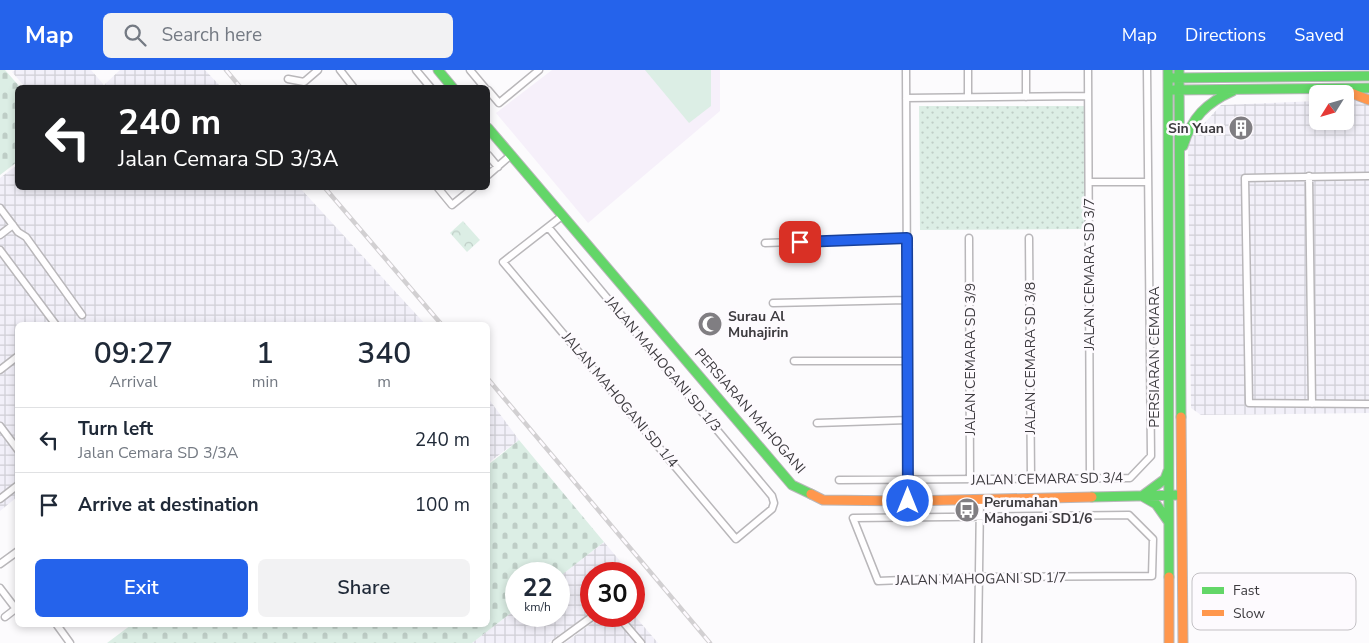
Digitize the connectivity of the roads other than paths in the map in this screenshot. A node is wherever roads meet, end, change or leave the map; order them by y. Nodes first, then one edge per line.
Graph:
1 (318, 70) edge
2 (340, 70) edge
3 (416, 70) edge
4 (438, 70) edge
5 (470, 70) edge
6 (539, 70) edge
7 (906, 70) edge
8 (968, 70) edge
9 (1026, 70) edge
10 (1088, 70) edge
11 (1147, 70) edge
12 (1223, 70) edge
13 (1168, 74) edge
14 (1179, 74) edge
15 (1369, 76) edge
16 (1238, 77) junction
17 (288, 79) dead end
18 (352, 85) edge
19 (428, 85) edge
20 (450, 85) edge
21 (483, 85) edge
22 (1354, 88) edge
23 (1369, 88) edge
24 (1309, 89) edge
25 (1179, 90) junction
26 (1238, 90) junction
27 (1168, 91) junction
28 (490, 93) edge
29 (1354, 93) edge
30 (1088, 96) junction
31 (1026, 97) junction
32 (906, 98) junction
33 (968, 98) junction
34 (1369, 100) edge
35 (490, 130) edge
36 (511, 155) junction
37 (490, 157) edge
38 (1179, 158) junction
39 (498, 167) junction
40 (490, 173) edge
41 (1309, 176) junction
42 (1369, 176) edge
43 (1089, 182) junction
44 (1148, 182) junction
45 (440, 190) edge
46 (470, 190) edge
47 (0, 208) edge
48 (562, 216) junction
49 (12, 225) junction
50 (548, 227) junction
51 (0, 235) edge
52 (907, 238) junction
53 (969, 238) dead end
54 (1030, 238) dead end
55 (765, 243) dead end
56 (0, 250) edge
57 (907, 300) junction
58 (773, 303) dead end
59 (82, 315) dead end
60 (54, 322) edge
61 (15, 358) edge
62 (908, 360) junction
63 (794, 361) dead end
64 (0, 370) edge
65 (1312, 404) junction
66 (1369, 404) edge
67 (908, 420) junction
68 (817, 423) dead end
69 (0, 426) edge
70 (15, 446) edge
71 (1168, 471) junction
72 (1090, 478) junction
73 (1031, 479) junction
74 (839, 480) dead end
75 (908, 480) junction
76 (970, 480) junction
77 (15, 488) edge
78 (1168, 495) junction
79 (1182, 495) junction
80 (1142, 496) junction
81 (0, 499) edge
82 (980, 500) junction
83 (908, 501) junction
84 (980, 517) junction
85 (1169, 524) junction
86 (736, 539) joint
87 (15, 553) edge
88 (0, 564) edge
89 (978, 577) junction
90 (0, 588) edge
91 (15, 607) edge
92 (15, 609) edge
93 (5, 617) dead end
94 (580, 626) edge
95 (58, 627) edge
96 (628, 627) edge
97 (70, 643) edge
98 (556, 643) edge
99 (642, 643) edge
100 (978, 643) edge
101 (1170, 643) edge
102 (1183, 643) edge

1 - 17 street
2 - 18 street
3 - 19 street
4 - 20 main road
5 - 21 street
6 - 28 street
7 - 32 street
8 - 33 street
9 - 31 street
10 - 30 street, JALAN CEMARA SD 3/7
11 - 44 street, JALAN CEMARA SD 3/4
12 - 16 main road
13 - 14 main road
13 - 27 main road, PERSIARAN CEMARA
14 - 16 main road
14 - 25 main road, PERSIARAN CEMARA
15 - 16 main road
22 - 23 main road
24 - 26 main road
25 - 26 main road
25 - 27 main road
25 - 38 main road, PERSIARAN CEMARA
26 - 38 main road
27 - 71 main road, PERSIARAN CEMARA
29 - 34 main road
30 - 31 street
30 - 43 street, JALAN CEMARA SD 3/7
31 - 33 street
32 - 33 street
32 - 52 street
35 - 36 main road, PERSIARAN MAHOGANI
36 - 39 street
36 - 48 main road, PERSIARAN MAHOGANI
37 - 39 street
38 - 79 main road, PERSIARAN CEMARA
39 - 40 street
41 - 42 street
41 - 65 street
41 - 65 street
43 - 44 street
43 - 72 street, JALAN CEMARA SD 3/7
44 - 72 street, JALAN CEMARA SD 3/4
45 - 46 street
47 - 49 street
48 - 50 street
48 - 83 main road, PERSIARAN MAHOGANI
49 - 51 street
49 - 59 street
50 - 86 street, JALAN MAHOGANI SD 1/3
50 - 86 street, JALAN MAHOGANI SD 1/4
52 - 55 street
52 - 57 street
53 - 76 street, JALAN CEMARA SD 3/9
54 - 73 street, JALAN CEMARA SD 3/8
56 - 60 street
57 - 58 street
57 - 62 street
61 - 64 street
62 - 63 street
62 - 67 street
65 - 66 street
67 - 68 street
67 - 75 street
69 - 70 street
71 - 78 main road, PERSIARAN CEMARA
71 - 80 main road
72 - 73 street, JALAN CEMARA SD 3/4
73 - 76 street, JALAN CEMARA SD 3/4
74 - 75 street, JALAN CEMARA SD 3/4
75 - 76 street, JALAN CEMARA SD 3/4
75 - 83 street
77 - 81 street
78 - 79 main road, PERSIARAN MAHOGANI
78 - 80 main road, PERSIARAN MAHOGANI
78 - 85 main road, PERSIARAN CEMARA
79 - 102 main road, PERSIARAN CEMARA
80 - 82 main road, PERSIARAN MAHOGANI
80 - 85 main road
82 - 83 main road, PERSIARAN MAHOGANI
82 - 84 street
84 - 89 street
84 - 89 street, JALAN MAHOGANI SD 1/7
84 - 89 street, JALAN MAHOGANI SD 1/7
85 - 101 main road, PERSIARAN CEMARA
87 - 88 street
89 - 100 street
90 - 91 street
92 - 93 street
94 - 98 street
95 - 97 street
96 - 99 street

